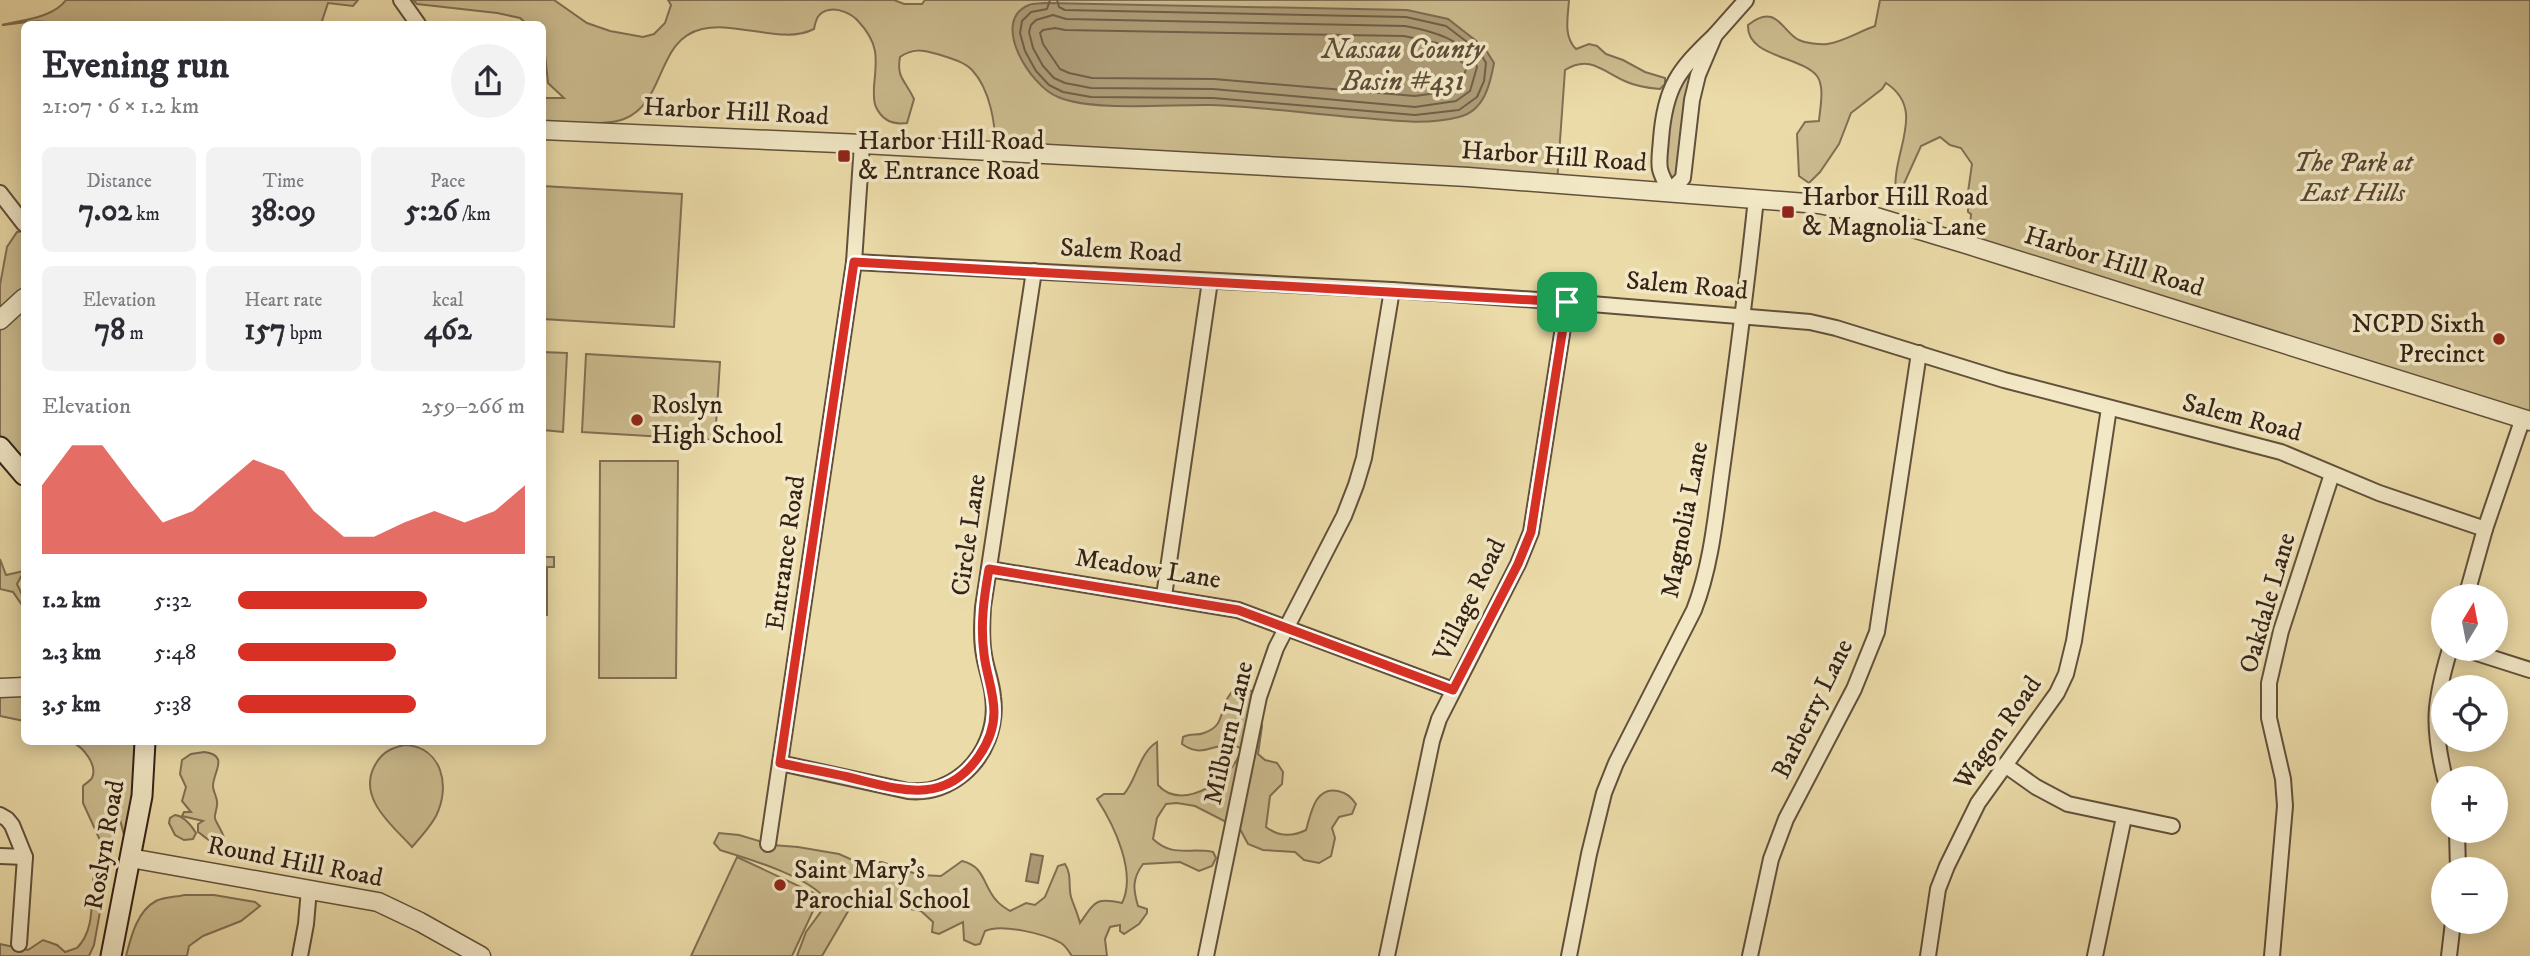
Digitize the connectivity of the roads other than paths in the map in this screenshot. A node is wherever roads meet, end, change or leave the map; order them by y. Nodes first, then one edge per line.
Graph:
1 (401, 0) edge
2 (1746, 0) edge
3 (416, 21) edge
4 (1715, 35) junction
5 (546, 130) edge
6 (862, 144) junction
7 (1670, 191) junction
8 (0, 192) edge
9 (1756, 198) junction
10 (21, 219) edge
11 (854, 262) junction
12 (1034, 271) junction
13 (1210, 281) junction
14 (1392, 290) junction
15 (21, 301) edge
16 (1567, 302) junction
17 (1744, 316) junction
18 (0, 320) edge
19 (1919, 353) junction
20 (2109, 408) junction
21 (2526, 420) edge
22 (0, 447) edge
23 (21, 472) edge
24 (2332, 474) junction
25 (2486, 529) junction
26 (989, 569) junction
27 (2470, 584) edge
28 (1164, 596) junction
29 (1287, 627) junction
30 (2446, 662) edge
31 (2505, 662) edge
32 (2530, 670) edge
33 (21, 687) edge
34 (0, 688) edge
35 (1453, 690) junction
36 (145, 745) edge
37 (780, 763) junction
38 (2005, 765) junction
39 (2442, 766) edge
40 (0, 815) edge
41 (2124, 817) junction
42 (2172, 826) dead end
43 (768, 844) dead end
44 (0, 856) edge
45 (25, 856) junction
46 (130, 858) junction
47 (309, 889) junction
48 (2452, 934) edge
49 (19, 944) dead end
50 (111, 956) edge
51 (300, 956) edge
52 (481, 956) edge
53 (1206, 956) edge
54 (1387, 956) edge
55 (1569, 956) edge
56 (1750, 956) edge
57 (1928, 956) edge
58 (2095, 956) edge
59 (2272, 956) edge
60 (2449, 956) edge

1 - 3 street
2 - 4 street
4 - 7 street
4 - 7 street
5 - 6 street, Harbor Hill Road
6 - 7 street, Harbor Hill Road
6 - 11 street, Entrance Road
7 - 9 street, Harbor Hill Road
8 - 10 street
9 - 17 street, Magnolia Lane
9 - 21 street, Harbor Hill Road
11 - 12 street, Salem Road
11 - 37 street, Entrance Road
12 - 13 street, Salem Road
12 - 26 street, Circle Lane
13 - 14 street, Salem Road
13 - 28 street
14 - 16 street, Salem Road
14 - 29 street, Milburn Lane
15 - 18 street
16 - 17 street, Salem Road
16 - 35 street, Village Road
17 - 19 street, Salem Road
17 - 55 street, Magnolia Lane
19 - 20 street, Salem Road
19 - 56 street, Barberry Lane
20 - 24 street, Salem Road
20 - 38 street, Wagon Road
21 - 25 street
22 - 23 main road
24 - 25 street, Salem Road
24 - 59 street, Oakdale Lane
25 - 27 street
26 - 28 street, Meadow Lane
26 - 37 street, Circle Lane
28 - 29 street, Meadow Lane
29 - 35 street, Meadow Lane
29 - 53 street, Milburn Lane
30 - 39 street
31 - 32 street
33 - 34 street
35 - 54 street, Village Road
36 - 46 main road, Roslyn Road
37 - 43 street, Entrance Road
38 - 41 street
38 - 57 street, Wagon Road
40 - 45 street
41 - 42 street
41 - 58 street
44 - 45 street
45 - 49 street
46 - 47 street, Round Hill Road
46 - 50 main road, Roslyn Road
47 - 51 street
47 - 52 street, Round Hill Road
48 - 60 street

